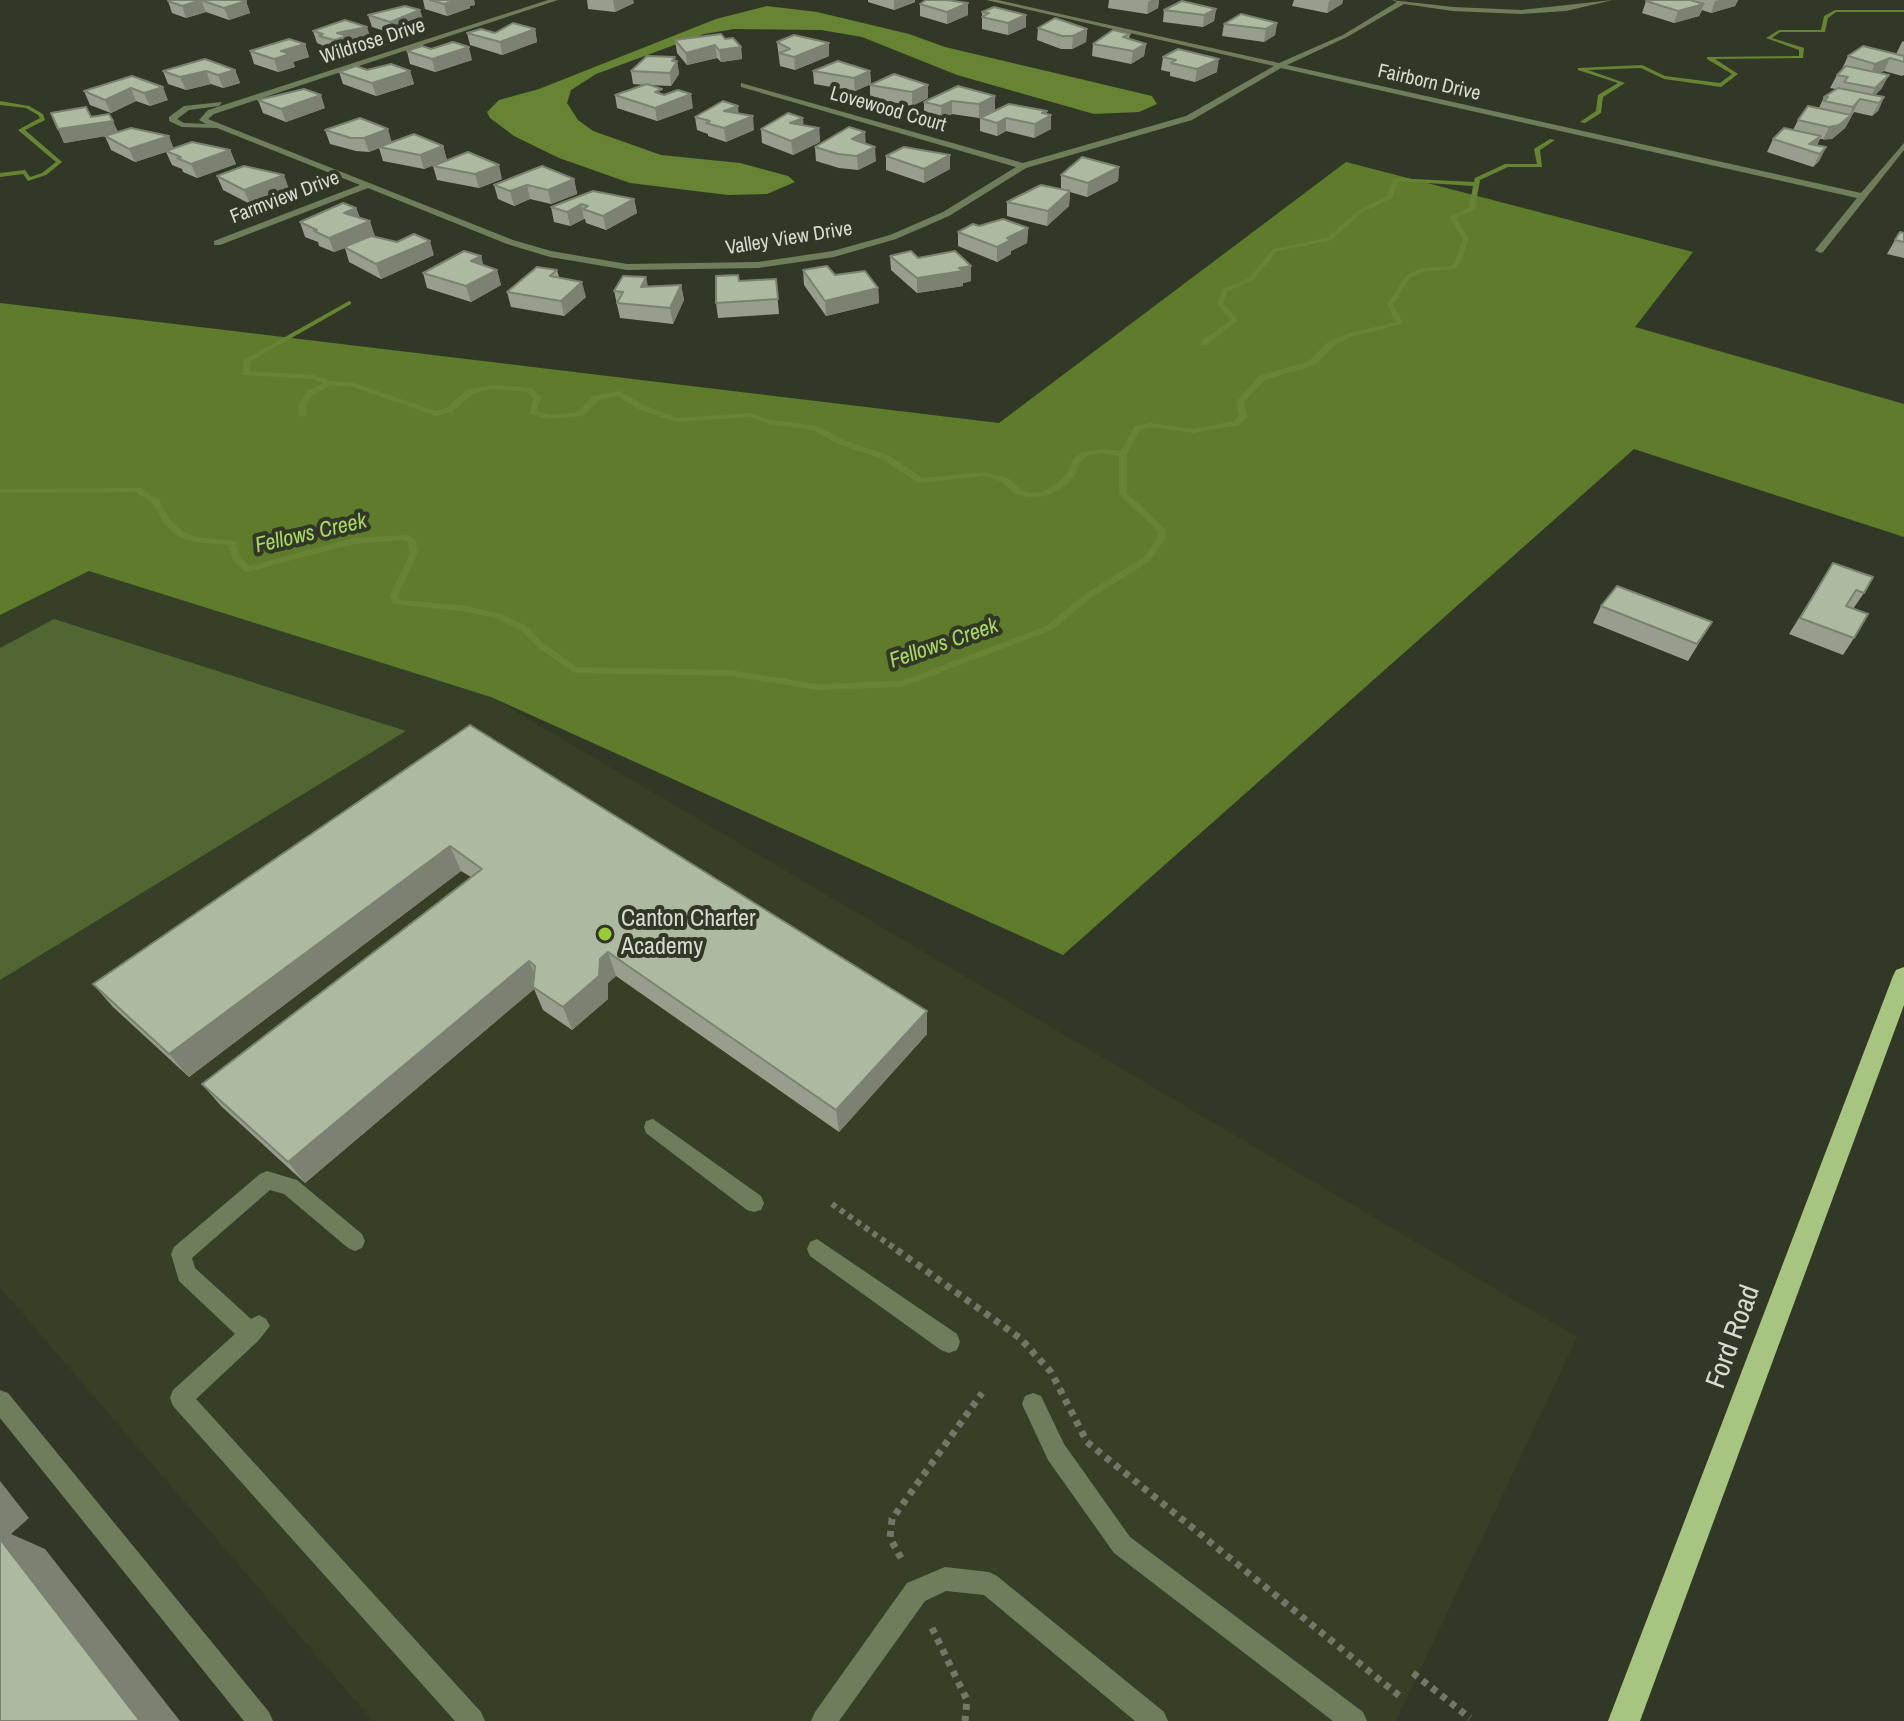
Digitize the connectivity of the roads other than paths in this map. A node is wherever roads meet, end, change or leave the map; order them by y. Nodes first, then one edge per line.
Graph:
1 (555, 0) edge
2 (989, 0) edge
3 (1610, 0) edge
4 (1398, 1) edge
5 (1280, 66) junction
6 (744, 85) dead end
7 (234, 104) junction
8 (203, 117) joint
9 (215, 127) junction
10 (1904, 145) edge
11 (1023, 166) junction
12 (366, 186) junction
13 (1861, 196) junction
14 (217, 243) dead end
15 (1820, 250) dead end
16 (1904, 976) edge
17 (653, 1127) dead end
18 (754, 1203) dead end
19 (355, 1241) dead end
20 (817, 1249) dead end
21 (949, 1342) dead end
22 (0, 1401) edge
23 (1033, 1404) dead end
24 (260, 1721) edge
25 (472, 1721) edge
26 (824, 1721) edge
27 (1155, 1721) edge
28 (1354, 1721) edge
29 (1624, 1721) edge

1 - 7 street, Wildrose Drive
2 - 5 street, Fairborn Drive
3 - 4 street
4 - 5 street, Valley View Drive
5 - 11 street, Valley View Drive
5 - 13 street, Fairborn Drive
6 - 11 street, Lovewood Court
7 - 8 street, Wildrose Drive
7 - 9 street
8 - 9 street, Valley View Drive
9 - 12 street, Valley View Drive
10 - 13 street
11 - 12 street, Valley View Drive
12 - 14 street, Farmview Drive
13 - 15 street
16 - 29 main road, Ford Road
17 - 18 street
19 - 25 street
20 - 21 street
22 - 24 street
23 - 28 street
26 - 27 street

